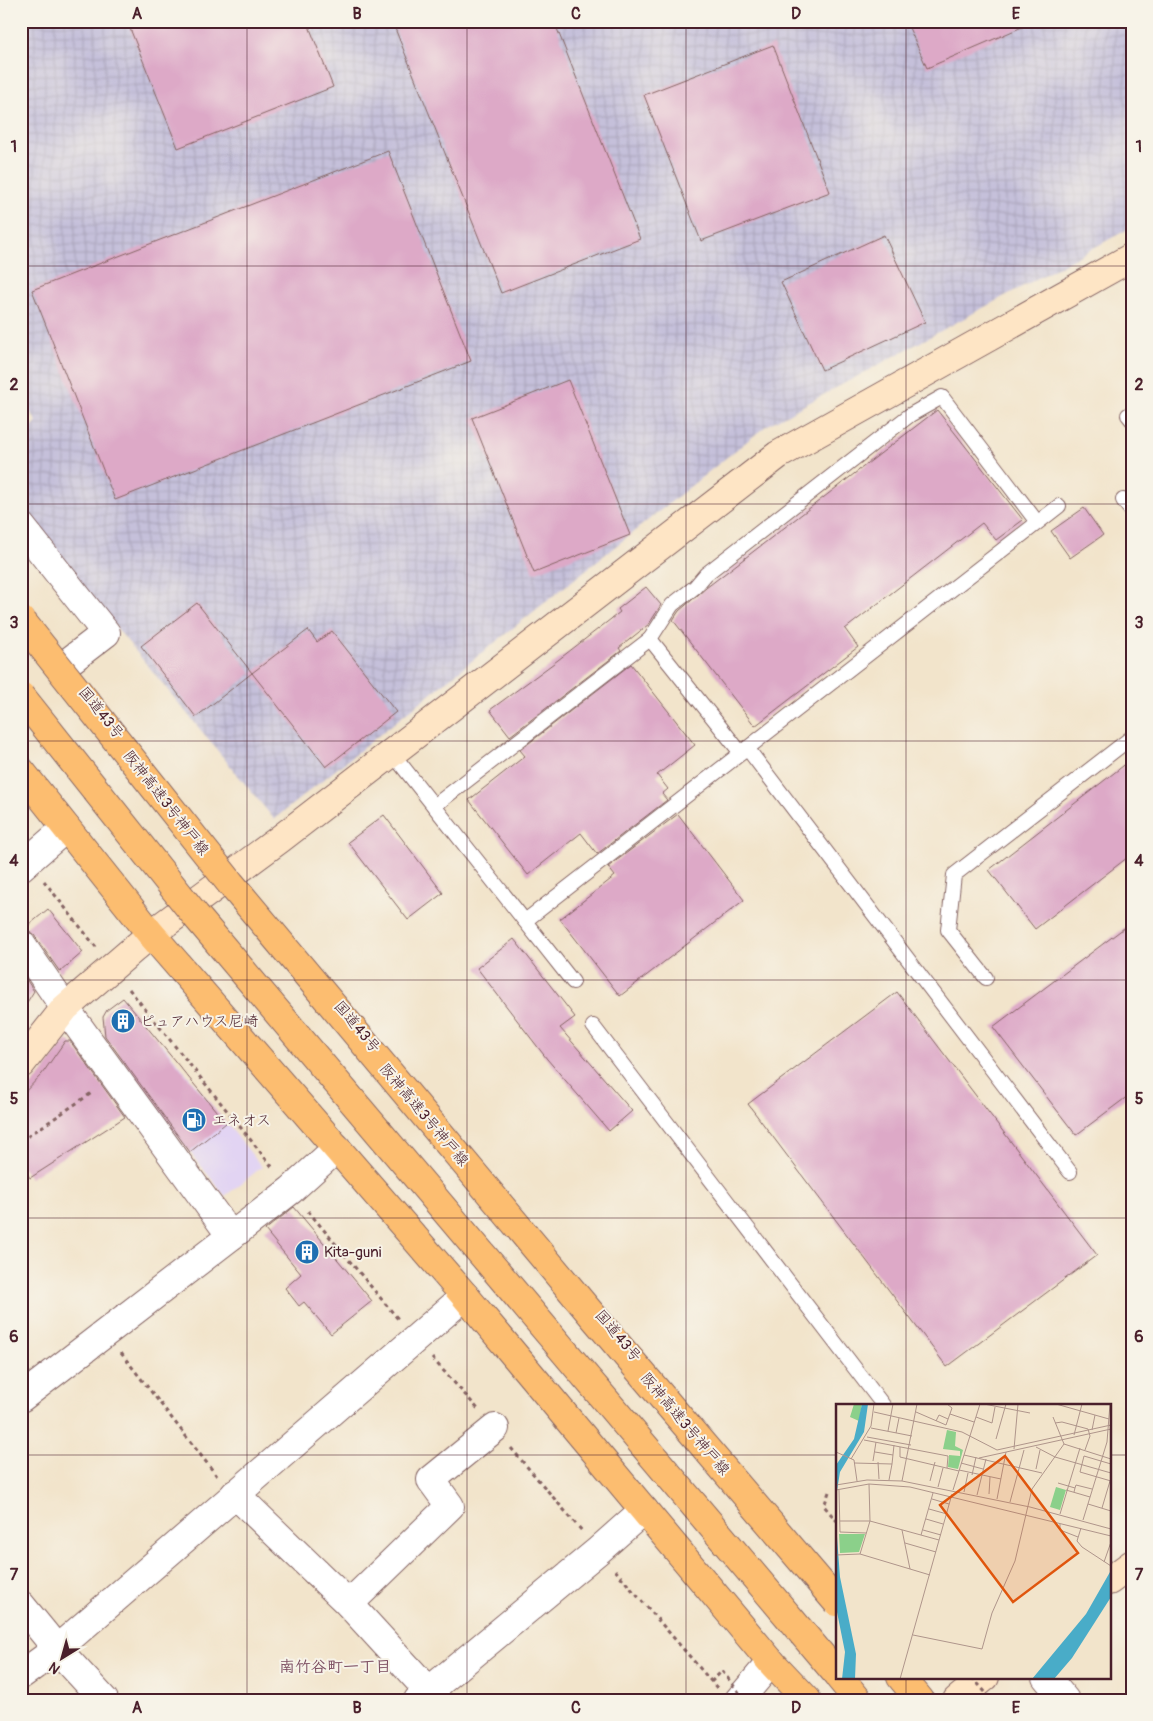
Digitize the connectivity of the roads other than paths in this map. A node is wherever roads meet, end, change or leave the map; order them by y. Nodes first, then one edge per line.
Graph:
1 (1132, 256) edge
2 (1132, 413) edge
3 (1132, 420) edge
4 (1123, 500) dead end
5 (1058, 506) dead end
6 (1132, 512) edge
7 (1037, 522) junction
8 (21, 526) edge
9 (21, 613) edge
10 (21, 620) edge
11 (650, 639) junction
12 (63, 666) junction
13 (21, 696) edge
14 (1132, 737) edge
15 (744, 751) junction
16 (392, 753) junction
17 (21, 770) edge
18 (434, 806) junction
19 (66, 828) junction
20 (24, 864) edge
21 (230, 876) junction
22 (525, 921) junction
23 (152, 934) junction
24 (21, 944) edge
25 (986, 978) dead end
26 (573, 982) dead end
27 (65, 1008) junction
28 (593, 1026) dead end
29 (21, 1064) edge
30 (337, 1148) junction
31 (1070, 1172) dead end
32 (231, 1236) junction
33 (465, 1296) junction
34 (21, 1398) edge
35 (882, 1404) edge
36 (495, 1428) road end
37 (234, 1495) junction
38 (644, 1510) junction
39 (1132, 1564) edge
40 (1110, 1580) edge
41 (836, 1594) edge
42 (836, 1601) edge
43 (348, 1604) junction
44 (21, 1605) edge
45 (57, 1649) junction
46 (771, 1662) junction
47 (836, 1673) edge
48 (21, 1675) edge
49 (840, 1678) edge
50 (902, 1678) edge
51 (907, 1678) edge
52 (984, 1678) edge
53 (1047, 1678) edge
54 (428, 1697) edge
55 (731, 1697) edge
56 (104, 1700) edge
57 (807, 1700) edge
58 (858, 1700) edge
59 (920, 1700) edge
60 (925, 1700) edge
61 (957, 1700) edge
62 (1065, 1700) edge

1 - 16 street
2 - 3 lane
4 - 6 lane
5 - 7 lane
7 - 11 lane
7 - 15 lane
8 - 12 street
9 - 12 highway, 国道43号
10 - 42 highway, 阪神高速3号神戸線, bridge
11 - 15 lane
11 - 18 lane
12 - 21 highway, 国道43号
13 - 47 highway, bridge
14 - 25 lane
15 - 22 lane
15 - 31 lane
16 - 18 lane
16 - 21 street
17 - 19 highway
18 - 22 lane
19 - 20 street
19 - 23 highway
21 - 23 street
21 - 41 highway, 国道43号
22 - 26 lane
23 - 27 street
23 - 30 highway
24 - 27 street
27 - 29 street
27 - 32 street
28 - 35 lane
30 - 32 street
30 - 33 highway
32 - 34 street
33 - 37 street
33 - 38 highway
36 - 43 street
37 - 43 street
37 - 45 street
38 - 46 highway
38 - 54 street
39 - 40 street
43 - 54 street
44 - 45 street
45 - 48 street
45 - 56 street
46 - 55 street
46 - 57 highway
49 - 58 highway
50 - 59 highway
51 - 60 highway
52 - 61 street
53 - 62 street

